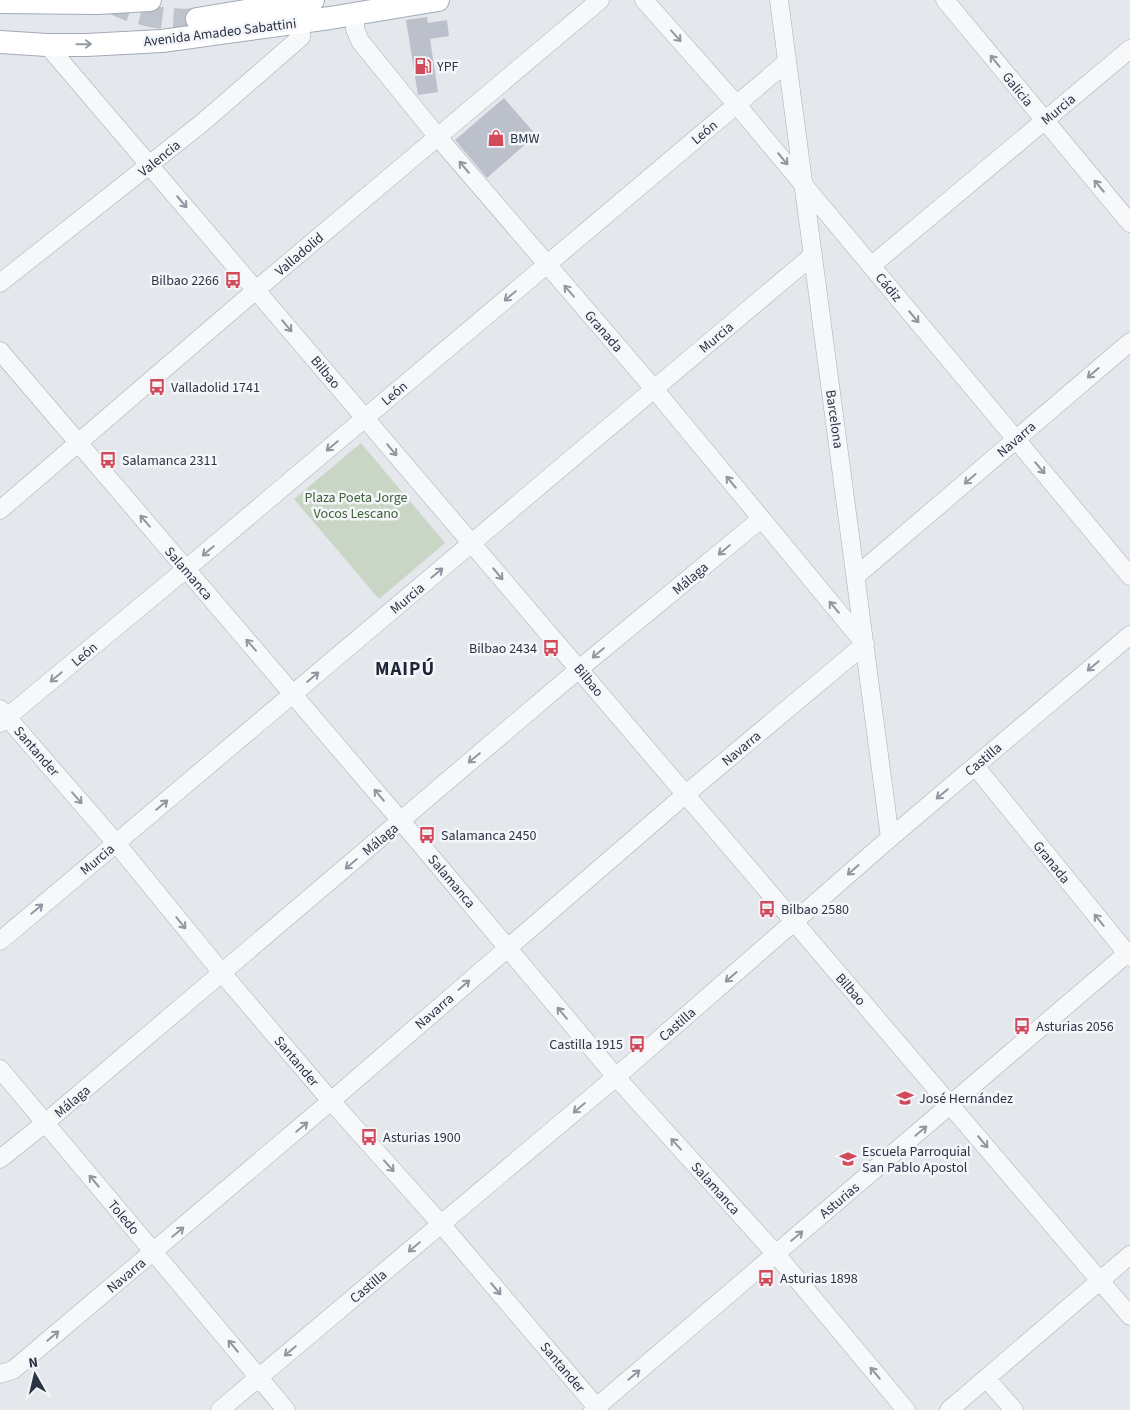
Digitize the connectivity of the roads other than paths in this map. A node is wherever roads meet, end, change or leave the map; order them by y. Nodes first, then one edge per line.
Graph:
1 (150, 0) edge
2 (313, 0) edge
3 (438, 0) edge
4 (600, 0) edge
5 (644, 0) edge
6 (779, 0) edge
7 (945, 0) edge
8 (0, 2) edge
9 (354, 14) junction
10 (197, 19) tunnel mouth
11 (301, 22) junction
12 (0, 42) edge
13 (47, 45) junction
14 (1130, 49) edge
15 (787, 62) junction
16 (737, 105) junction
17 (1044, 121) junction
18 (437, 136) junction
19 (150, 165) junction
20 (804, 185) junction
21 (1130, 223) edge
22 (813, 255) junction
23 (547, 265) junction
24 (872, 266) junction
25 (0, 283) edge
26 (256, 290) junction
27 (1130, 342) edge
28 (0, 351) edge
29 (655, 390) junction
30 (365, 418) junction
31 (1016, 439) junction
32 (78, 444) junction
33 (0, 510) edge
34 (761, 519) junction
35 (472, 543) junction
36 (186, 569) junction
37 (856, 576) junction
38 (1130, 576) edge
39 (1130, 634) edge
40 (865, 644) junction
41 (579, 669) junction
42 (293, 694) junction
43 (2, 716) edge
44 (975, 766) junction
45 (686, 794) junction
46 (402, 821) junction
47 (890, 838) junction
48 (116, 843) junction
49 (794, 922) junction
50 (0, 941) edge
51 (507, 947) junction
52 (1129, 954) edge
53 (222, 973) junction
54 (0, 1069) edge
55 (616, 1077) junction
56 (332, 1101) junction
57 (951, 1105) junction
58 (45, 1124) junction
59 (0, 1159) edge
60 (441, 1224) junction
61 (154, 1252) junction
62 (776, 1254) junction
63 (1130, 1256) edge
64 (1100, 1281) junction
65 (1130, 1316) edge
66 (0, 1374) edge
67 (259, 1377) junction
68 (986, 1378) junction
69 (596, 1409) edge
70 (220, 1410) edge
71 (286, 1410) edge
72 (906, 1410) edge
73 (949, 1410) edge
74 (1014, 1410) edge

1 - 8 main road
2 - 10 main road
3 - 9 main road, Avenida Amadeo Sabattini
4 - 18 street, Valladolid
5 -> 16 street, Cádiz
6 - 15 street, Barcelona
17 -> 7 street, Galicia
9 - 11 main road, Avenida Amadeo Sabattini
9 - 18 street, Granada
13 -> 11 main road, Avenida Amadeo Sabattini
11 - 19 street, Valencia
12 - 13 main road, Avenida Amadeo Sabattini
13 - 19 street, Bilbao
14 - 17 street, Murcia
15 - 16 street, León
15 - 20 street, Barcelona
16 -> 20 street, Cádiz
16 - 23 street, León
21 -> 17 street, Galicia
17 - 24 street, Murcia
23 -> 18 street, Granada
18 - 26 street, Valladolid
19 - 25 street, Valencia
19 -> 26 street, Bilbao
20 - 22 street, Barcelona
20 - 24 street, Cádiz
22 - 29 street, Murcia
22 - 37 street, Barcelona
29 -> 23 street, Granada
23 -> 30 street, León
24 -> 31 street, Cádiz
26 -> 30 street, Bilbao
26 - 32 street, Valladolid
27 -> 31 street, Navarra
28 - 32 street, Salamanca
34 -> 29 street, Granada
29 - 35 street, Murcia
30 -> 35 street, Bilbao
30 -> 36 street, León
31 -> 37 street, Navarra
31 -> 38 street, Cádiz
32 - 33 street, Valladolid
36 -> 32 street, Salamanca
40 -> 34 street, Granada
34 -> 41 street, Málaga
35 -> 41 street, Bilbao
42 -> 35 street, Murcia
42 -> 36 street, Salamanca
36 -> 43 street, León
37 - 40 street, Barcelona
39 -> 44 street, Castilla
40 - 45 street, Navarra
40 - 47 street, Barcelona
41 - 45 street, Bilbao
41 -> 46 street, Málaga
46 -> 42 street, Salamanca
48 -> 42 street, Murcia
43 -> 48 street, Santander
44 -> 47 street, Castilla
52 -> 44 street, Granada
45 - 49 street, Bilbao
45 - 51 street, Navarra
46 - 51 street, Salamanca
46 -> 53 street, Málaga
47 -> 49 street, Castilla
50 -> 48 street, Murcia
48 -> 53 street, Santander
49 -> 55 street, Castilla
49 - 57 street, Bilbao
55 -> 51 street, Salamanca
56 -> 51 street, Navarra
52 - 57 street, Asturias
53 - 56 street, Santander
53 - 58 street, Málaga
54 - 58 street, Toledo
55 -> 60 street, Castilla
62 -> 55 street, Salamanca
56 -> 60 street, Santander
61 -> 56 street, Navarra
62 -> 57 street, Asturias
57 -> 64 street, Bilbao
58 - 59 street, Málaga
61 -> 58 street, Toledo
60 -> 67 street, Castilla
60 -> 69 street, Santander
66 -> 61 street, Navarra
67 -> 61 street, Toledo
69 -> 62 street, Asturias
72 -> 62 street, Salamanca
63 - 64 street
64 - 65 street, Bilbao
64 - 68 street
67 - 70 street, Castilla
67 - 71 street, Toledo
68 - 73 street
68 - 74 street

